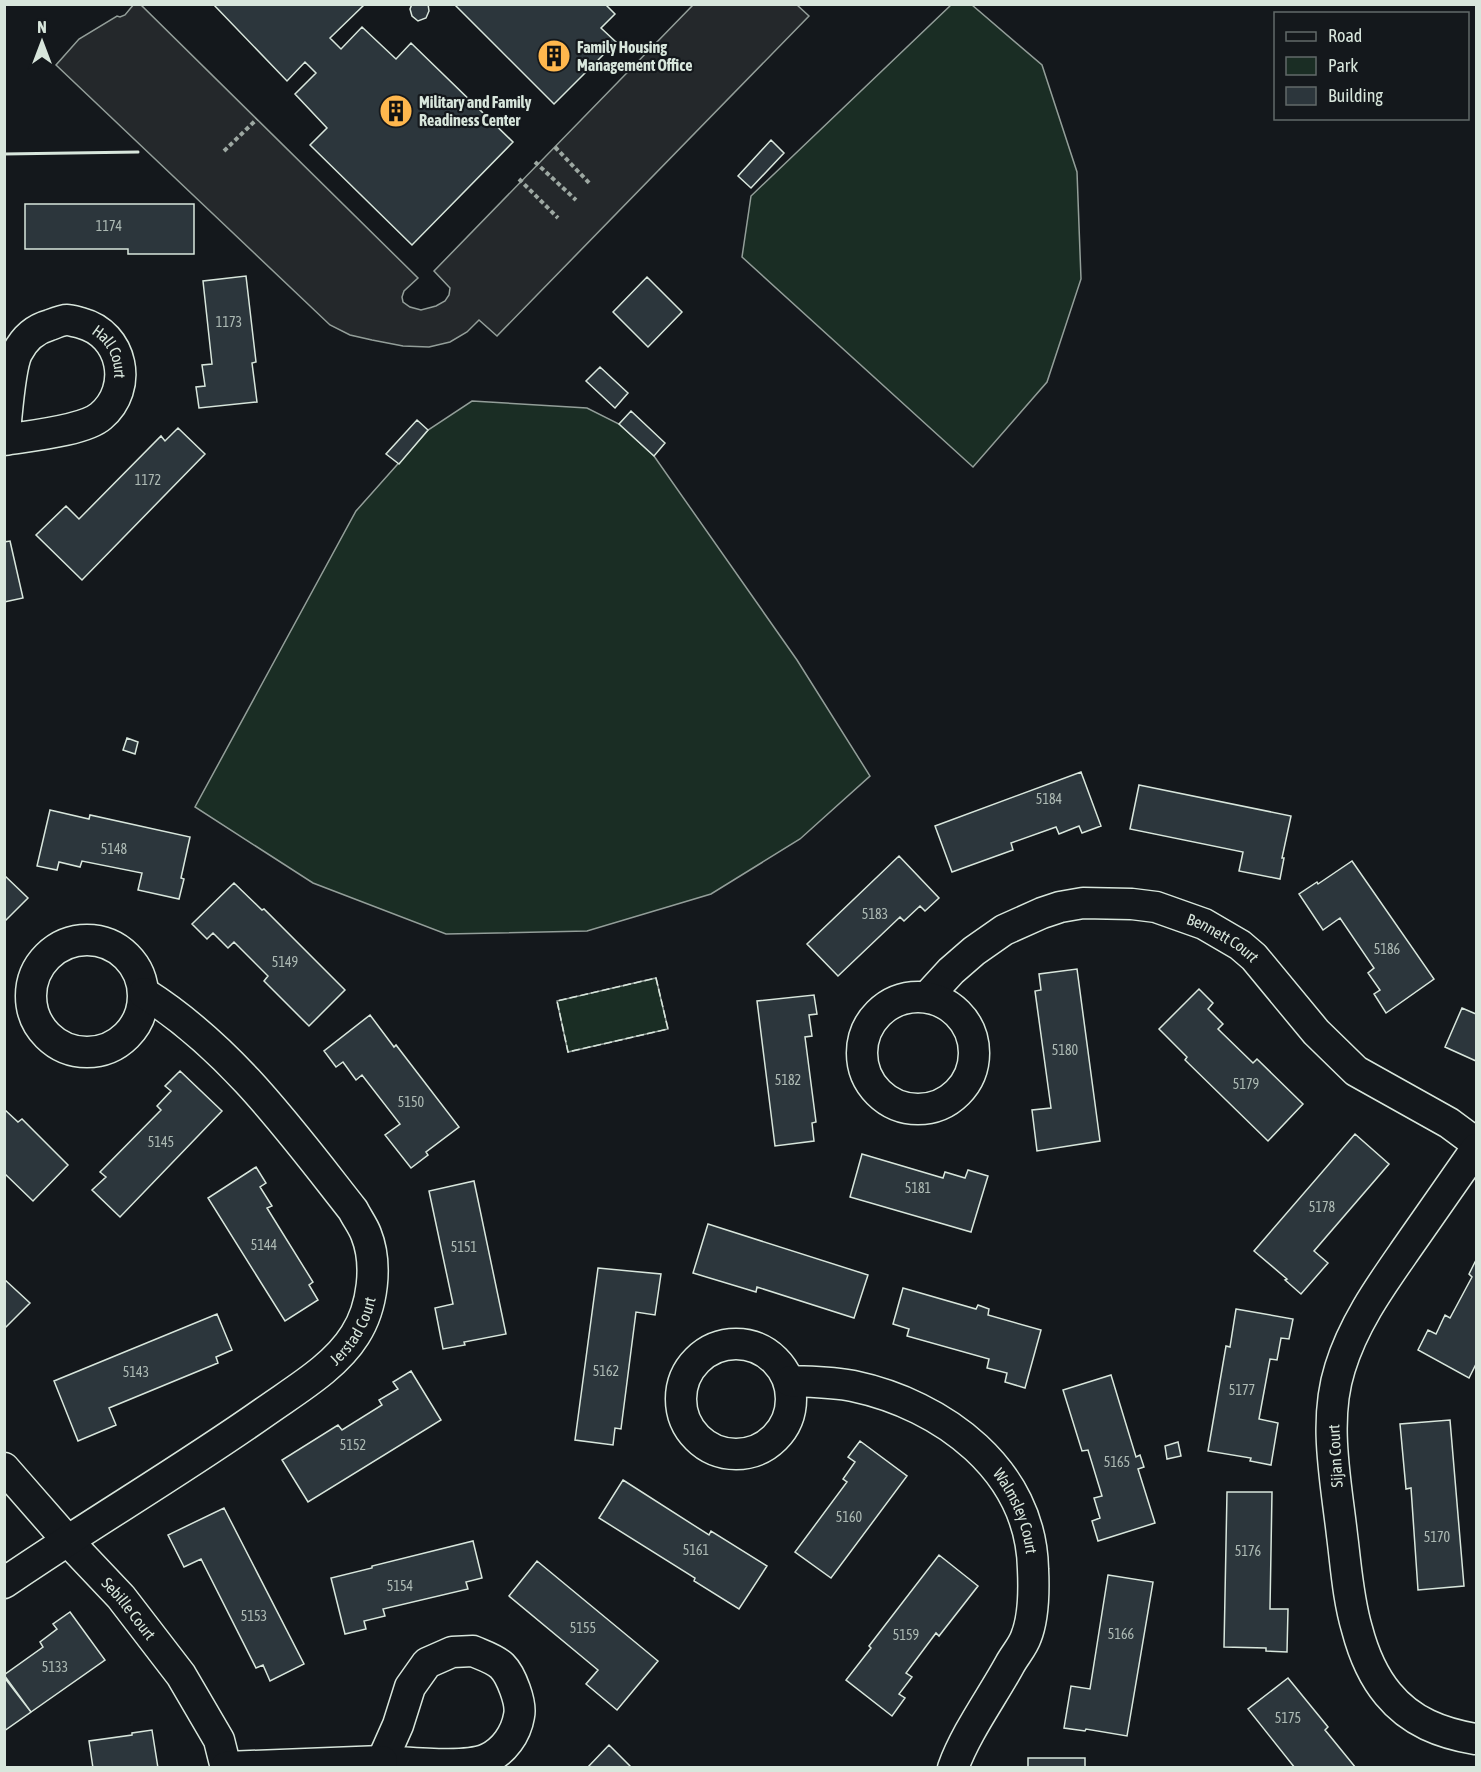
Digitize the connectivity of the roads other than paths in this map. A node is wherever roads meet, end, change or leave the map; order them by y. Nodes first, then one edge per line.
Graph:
1 (4, 439) edge
2 (144, 993) dead end
3 (928, 996) dead end
4 (1476, 1143) edge
5 (1476, 1149) edge
6 (790, 1381) dead end
7 (4, 1467) edge
8 (67, 1540) junction
9 (4, 1583) edge
10 (1476, 1738) edge
11 (382, 1761) junction
12 (226, 1767) edge
13 (953, 1767) edge

1 - 1 street, Hall Court
2 - 8 street, Jerstad Court
3 - 4 street, Bennett Court
5 - 10 street, Sijan Court
6 - 13 street, Walmsley Court
7 - 8 street, Sebille Court
8 - 9 street, Jerstad Court
8 - 12 street, Sebille Court
11 - 11 street
11 - 12 street

